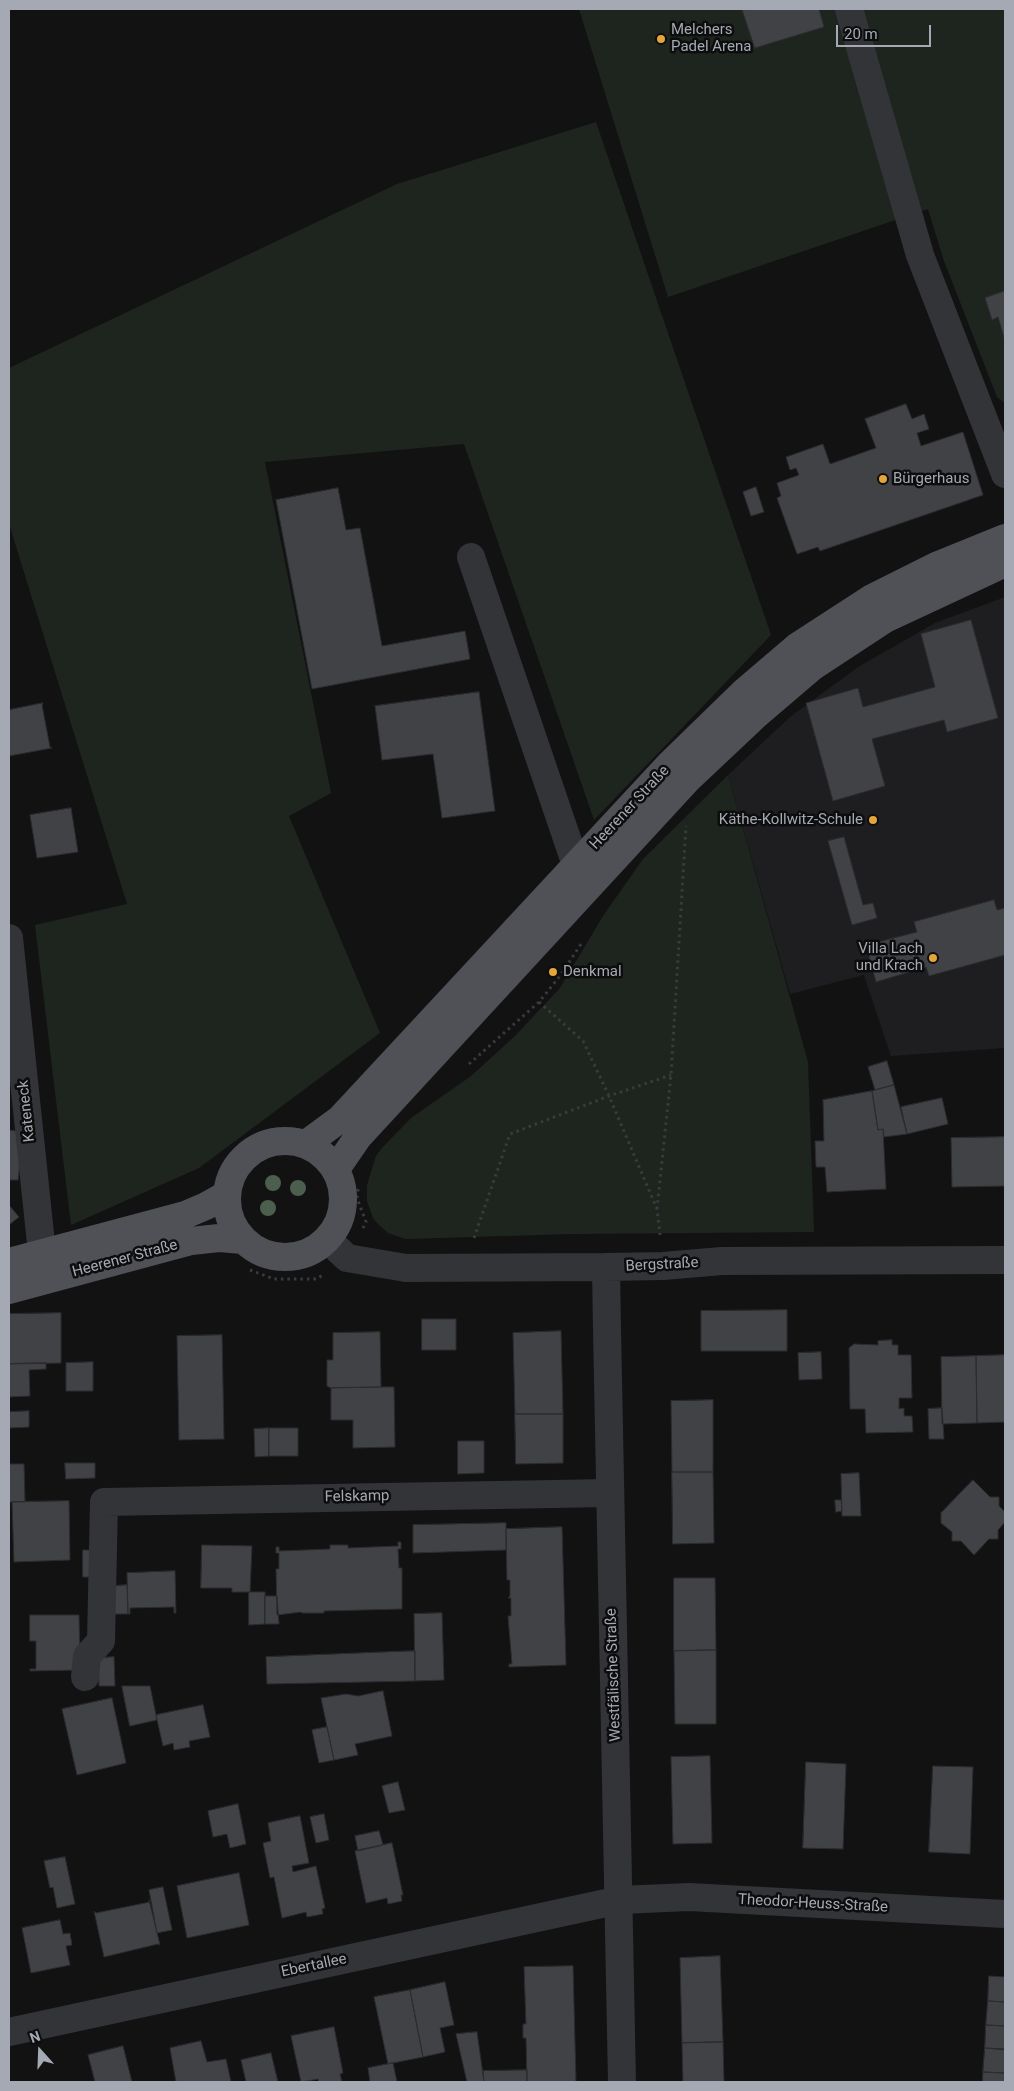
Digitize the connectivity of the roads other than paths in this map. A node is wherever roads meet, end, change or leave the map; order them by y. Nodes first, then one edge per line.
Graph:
1 (849, 9) edge
2 (1005, 474) edge
3 (1005, 538) edge
4 (471, 557) dead end
5 (1005, 563) edge
6 (576, 865) junction
7 (9, 938) edge
8 (306, 1144) junction
9 (347, 1177) junction
10 (226, 1195) junction
11 (242, 1240) junction
12 (328, 1240) junction
13 (42, 1253) junction
14 (1005, 1260) edge
15 (9, 1262) edge
16 (606, 1267) junction
17 (9, 1290) edge
18 (609, 1493) junction
19 (85, 1677) dead end
20 (620, 1900) junction
21 (1005, 1914) edge
22 (9, 2032) edge
23 (622, 2082) edge

1 - 2 street
3 - 6 main road, Heerener Straße
4 - 6 street
5 - 9 main road, Heerener Straße
6 - 8 main road, Heerener Straße
7 - 13 street, Kateneck
8 - 9 main road, Heerener Straße
8 - 10 main road, Heerener Straße
9 - 12 main road, Heerener Straße
10 - 11 main road, Heerener Straße
10 - 13 main road, Heerener Straße
11 - 12 main road, Heerener Straße
11 - 17 main road, Heerener Straße
12 - 16 street, Bergstraße
13 - 15 main road, Heerener Straße
14 - 16 street, Bergstraße
16 - 18 street, Westfälische Straße
18 - 19 street, Felskamp
18 - 20 street, Westfälische Straße
20 - 21 street, Theodor-Heuss-Straße
20 - 22 street, Ebertallee
20 - 23 street, Westfälische Straße

